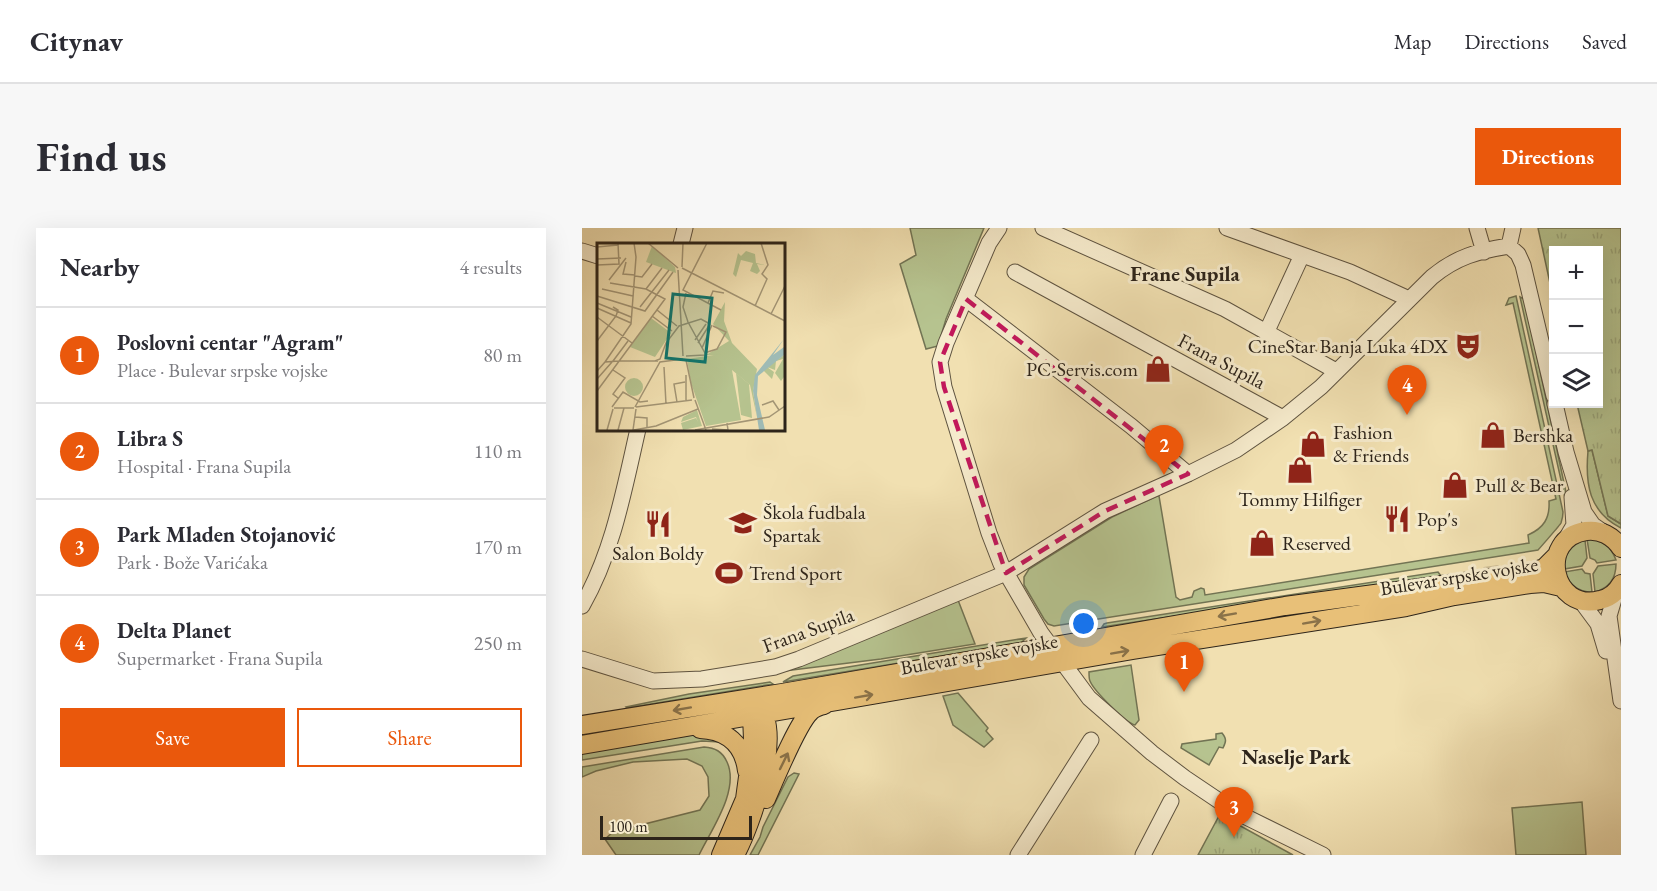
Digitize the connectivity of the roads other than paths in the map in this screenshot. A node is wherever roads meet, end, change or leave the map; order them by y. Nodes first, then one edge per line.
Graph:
1 (685, 228) edge
2 (999, 228) edge
3 (1042, 228) edge
4 (1227, 228) edge
5 (1477, 228) edge
6 (1513, 228) edge
7 (681, 243) edge
8 (1509, 246) junction
9 (582, 251) edge
10 (1484, 252) junction
11 (1302, 255) junction
12 (597, 256) edge
13 (1015, 273) dead end
14 (966, 299) junction
15 (1409, 299) junction
16 (1266, 333) junction
17 (1336, 371) junction
18 (1549, 375) edge
19 (1556, 408) edge
20 (1283, 418) junction
21 (638, 430) edge
22 (1566, 452) junction
23 (1188, 474) junction
24 (1617, 543) edge
25 (1560, 549) junction
26 (1006, 573) junction
27 (1561, 587) junction
28 (1619, 588) edge
29 (1581, 601) junction
30 (582, 606) edge
31 (1050, 645) junction
32 (582, 658) edge
33 (1062, 662) junction
34 (1620, 695) edge
35 (830, 703) junction
36 (757, 705) junction
37 (582, 725) edge
38 (668, 729) junction
39 (1091, 740) dead end
40 (582, 745) edge
41 (748, 785) junction
42 (1172, 801) dead end
43 (747, 832) junction
44 (721, 855) edge
45 (735, 855) edge
46 (1018, 855) edge
47 (1143, 855) edge
48 (1323, 855) edge

1 - 7 street
2 - 14 street
3 - 16 street
4 - 11 street
5 - 10 street
6 - 8 street
8 - 10 street, Frana Supila
8 - 18 street
9 - 12 street
10 - 15 street, Frana Supila
11 - 15 street
11 - 16 street
13 - 20 street, Frana Supila
14 - 23 street
14 - 26 street
15 - 17 street, Frana Supila
16 - 17 street
17 - 20 street, Frana Supila
19 - 22 street
20 - 23 street, Frana Supila
21 - 30 street
22 - 24 street
22 - 25 street
23 - 26 street, Frana Supila
24 - 25 main road, Bulevar srpske vojske
25 - 27 main road, Bulevar srpske vojske
25 -> 31 main road, Bulevar srpske vojske
26 - 31 street
26 - 32 street, Frana Supila
27 - 29 main road, Bulevar srpske vojske
33 -> 27 main road, Bulevar srpske vojske
28 - 29 main road
28 - 34 street
29 - 34 street
31 - 33 street
31 - 36 main road, Bulevar srpske vojske
35 -> 33 main road, Bulevar srpske vojske
33 - 48 street
35 - 36 main road, Bulevar srpske vojske
43 -> 35 main road
36 -> 37 main road, Bulevar srpske vojske
36 - 38 main road, Bulevar srpske vojske
36 - 41 main road
36 - 43 main road
38 - 40 main road, Bulevar srpske vojske
38 - 41 main road
39 - 46 street
41 - 44 main road
42 - 47 street
43 - 45 main road

